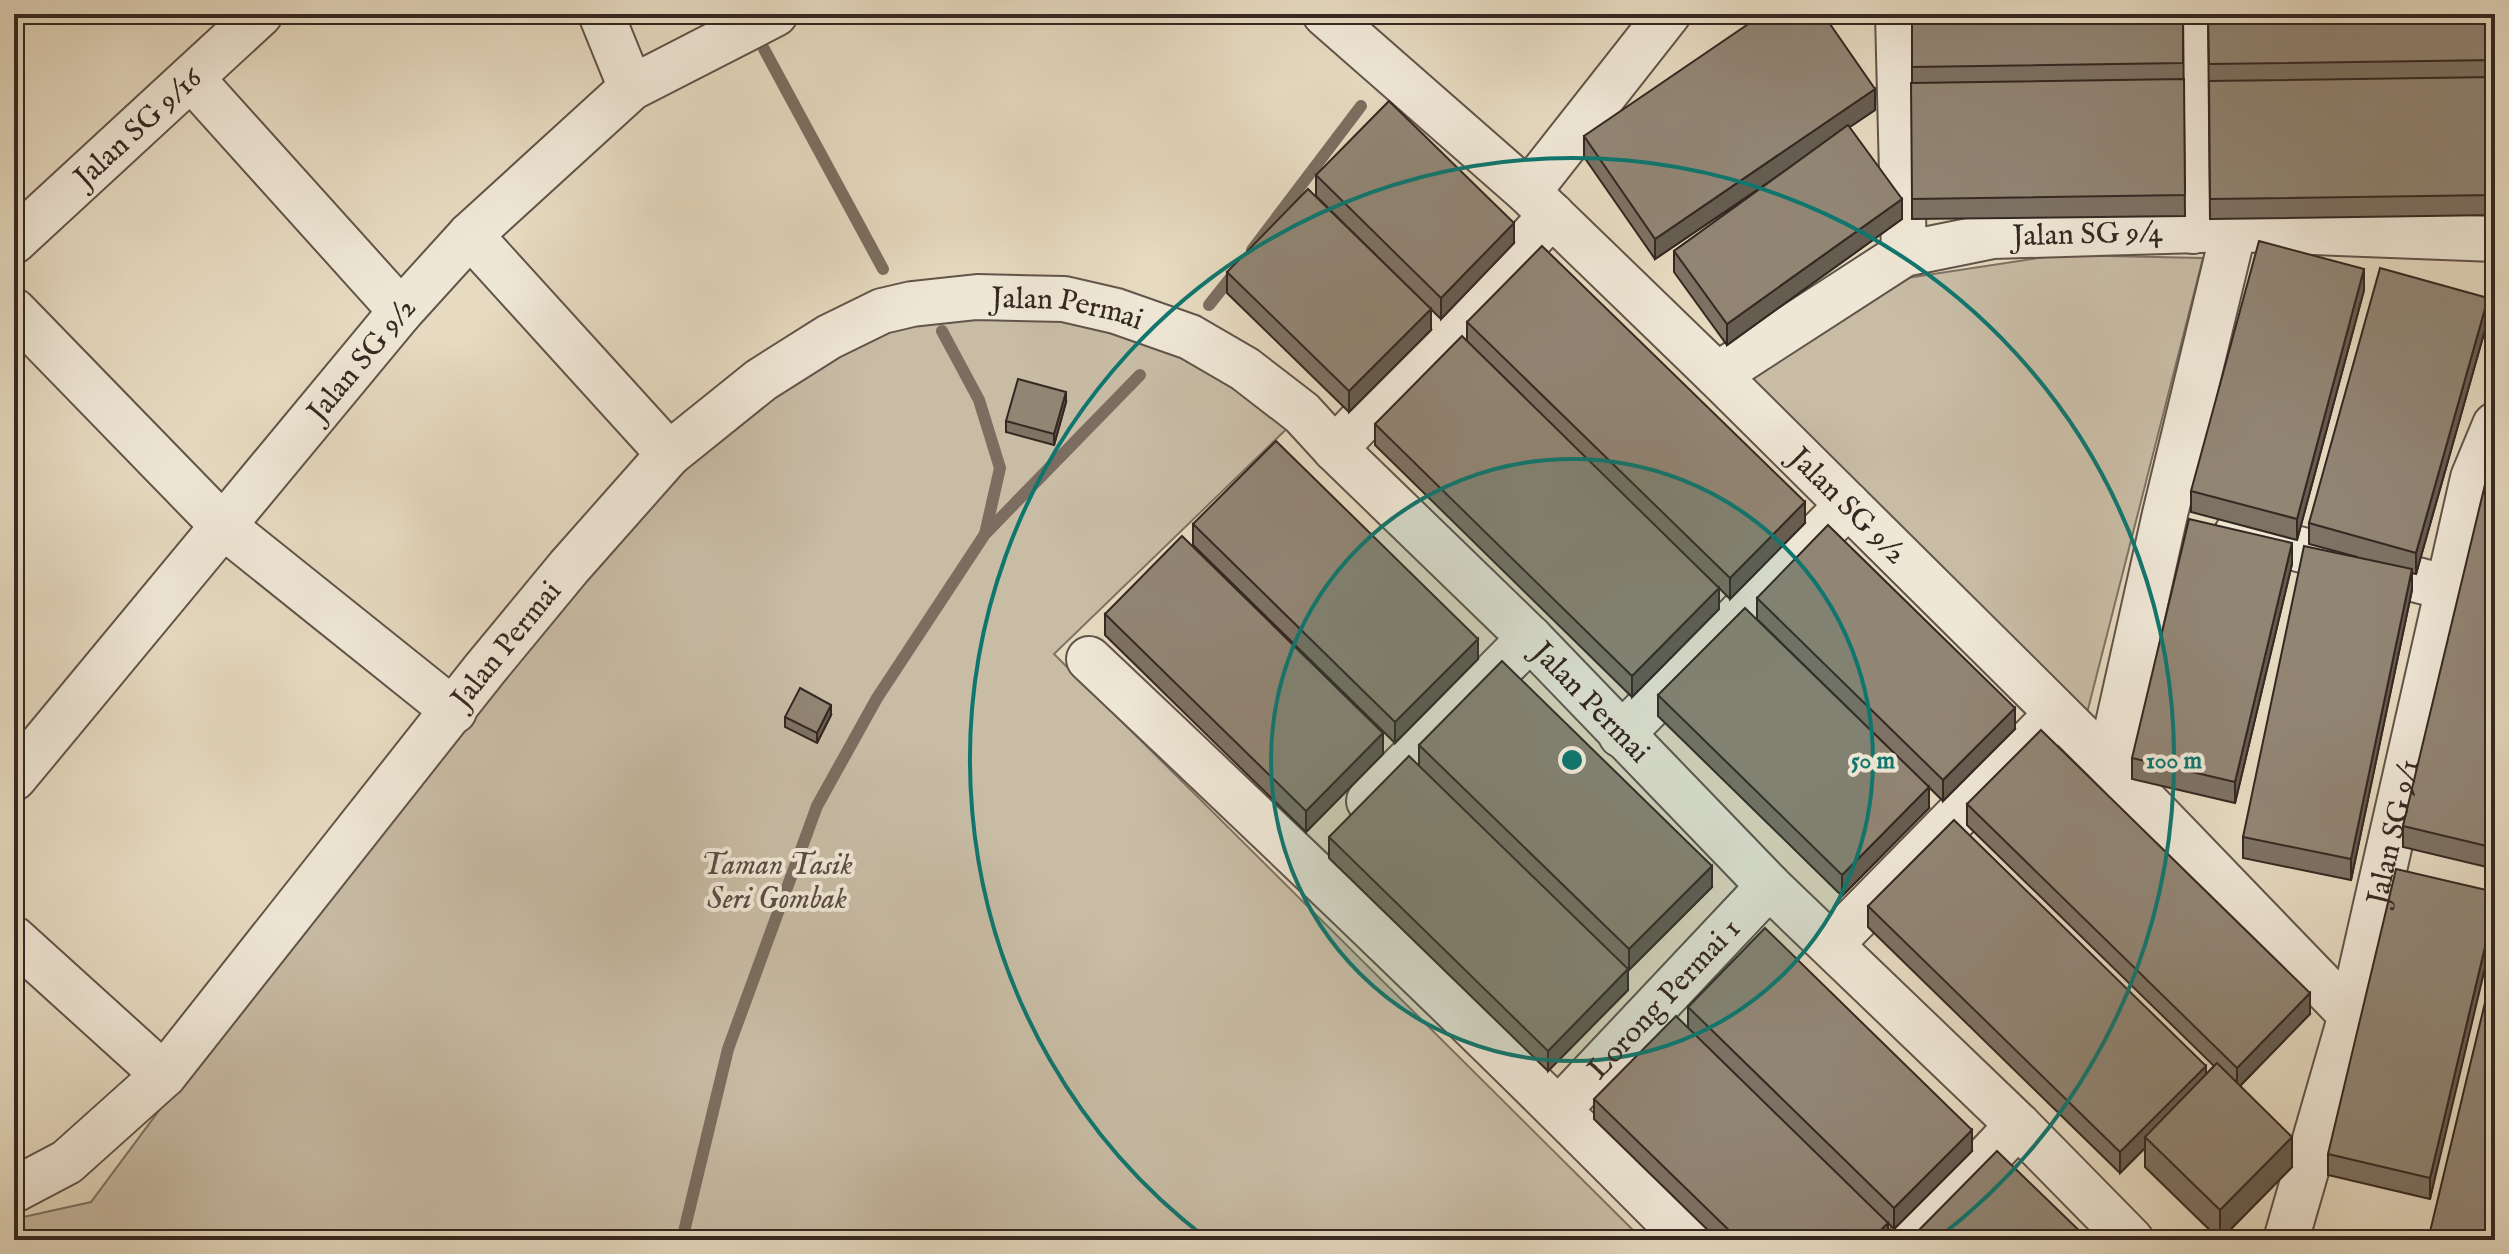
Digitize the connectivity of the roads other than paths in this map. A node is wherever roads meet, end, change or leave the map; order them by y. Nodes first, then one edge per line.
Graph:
1 (601, 14) edge
2 (775, 14) edge
3 (1325, 14) edge
4 (1668, 14) edge
5 (1898, 14) edge
6 (2195, 14) edge
7 (253, 16) edge
8 (192, 79) junction
9 (631, 88) junction
10 (1540, 204) junction
11 (2214, 230) junction
12 (470, 235) junction
13 (2495, 239) edge
14 (14, 241) edge
15 (1904, 254) junction
16 (14, 311) edge
17 (401, 311) junction
18 (1717, 375) junction
19 (2495, 425) edge
20 (1335, 449) junction
21 (669, 454) junction
22 (2484, 481) edge
23 (1848, 505) junction
24 (2165, 514) junction
25 (222, 525) junction
26 (2448, 588) junction
27 (1530, 638) junction
28 (1089, 659) dead end
29 (454, 711) junction
30 (2057, 714) junction
31 (1621, 735) junction
32 (2109, 764) junction
33 (15, 775) edge
34 (1325, 845) junction
35 (2383, 876) junction
36 (2425, 885) edge
37 (1769, 886) junction
38 (14, 939) edge
39 (1831, 944) junction
40 (2351, 1015) junction
41 (164, 1075) junction
42 (1559, 1109) junction
43 (2018, 1125) junction
44 (14, 1190) edge
45 (1688, 1240) edge
46 (1910, 1240) edge
47 (2131, 1240) edge
48 (2286, 1240) edge

1 - 9 street
2 - 9 street, Jalan SG 9/2
3 - 10 street, Jalan SG 9/2
4 - 10 street
5 - 15 street
6 - 11 street
7 - 8 street, Jalan SG 9/16
8 - 14 street, Jalan SG 9/16
8 - 17 street
9 - 12 street, Jalan SG 9/2
10 - 18 street, Jalan SG 9/2
10 - 20 street
11 - 13 street, Jalan SG 9/4
11 - 15 street, Jalan SG 9/4
11 - 24 street
12 - 17 street, Jalan SG 9/2
12 - 21 street
15 - 18 street, Jalan SG 9/4
16 - 25 street
17 - 25 street, Jalan SG 9/2
18 - 23 street, Jalan SG 9/2
19 - 22 street, Jalan SG 9/1
20 - 21 street, Jalan Permai
20 - 27 street, Jalan Permai
21 - 29 street, Jalan Permai
22 - 26 street, Jalan SG 9/1
23 - 30 street, Jalan SG 9/2
23 - 31 street
24 - 26 street
24 - 32 street
25 - 29 street
25 - 33 street, Jalan SG 9/2
26 - 35 street, Jalan SG 9/1
27 - 31 street, Jalan Permai
27 - 34 street
28 - 34 street
29 - 41 street, Jalan Permai
30 - 32 street, Jalan SG 9/2
30 - 39 street
31 - 37 street, Jalan Permai
32 - 40 street, Jalan SG 9/2
34 - 42 street
35 - 36 street
35 - 40 street, Jalan SG 9/1
37 - 39 street, Jalan Permai
37 - 42 street, Lorong Permai 1
38 - 41 street
39 - 43 street, Jalan Permai
40 - 48 street, Jalan SG 9/1
41 - 44 street, Jalan Permai
42 - 45 street
43 - 46 street
43 - 47 street, Jalan Permai

